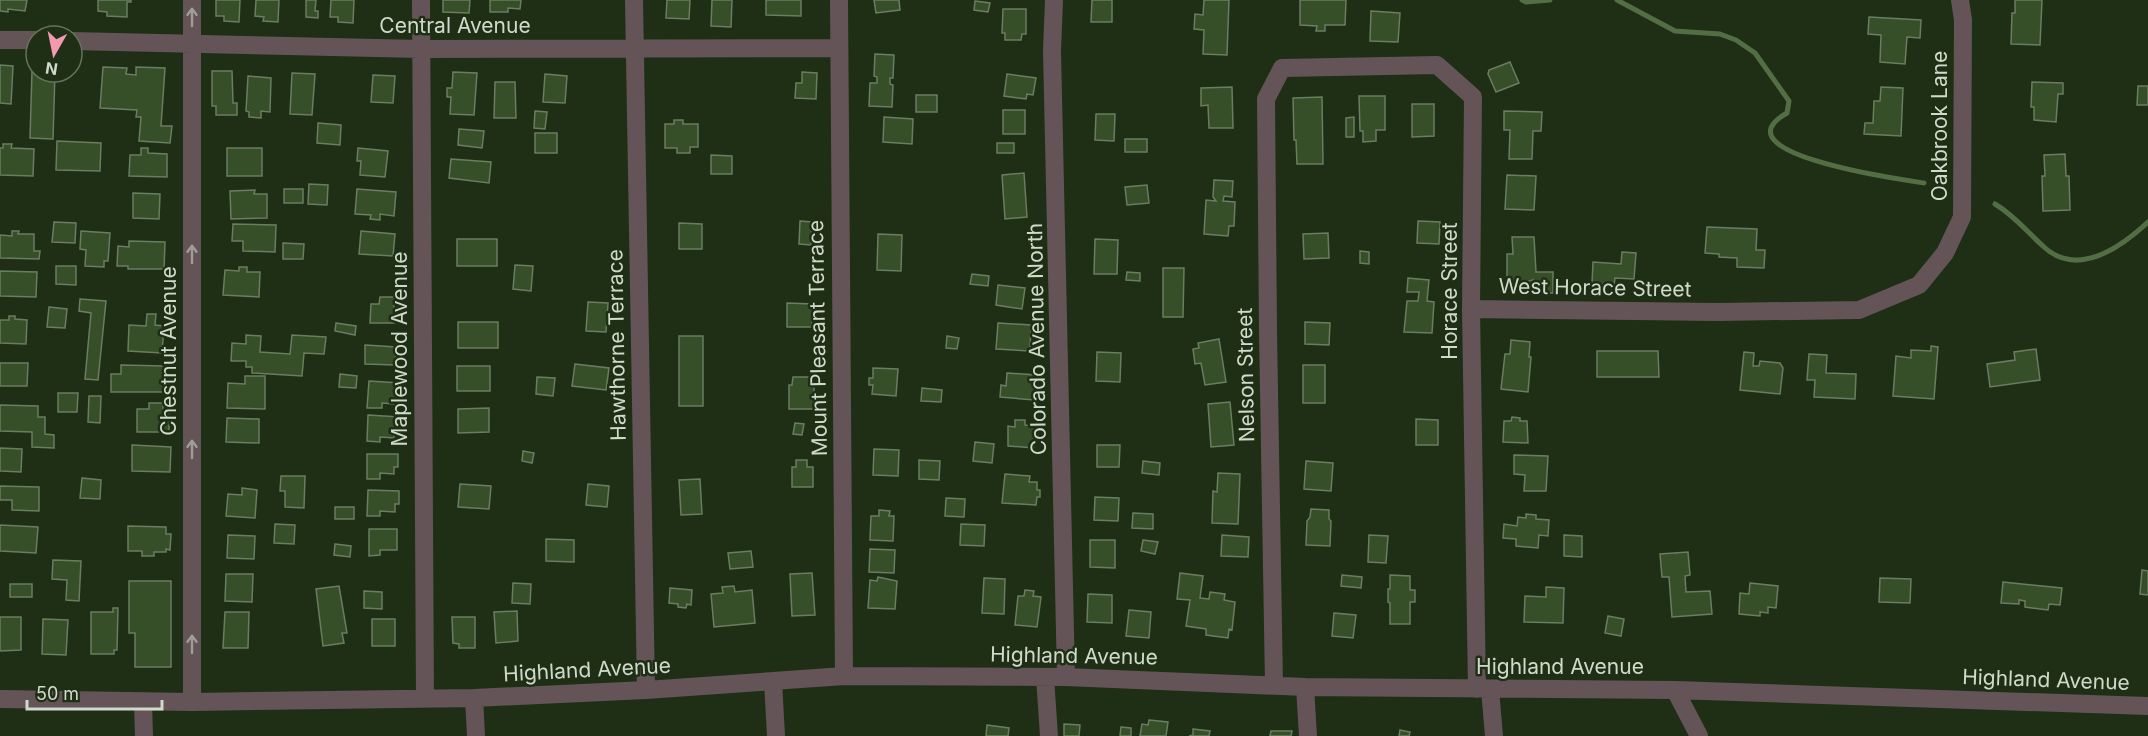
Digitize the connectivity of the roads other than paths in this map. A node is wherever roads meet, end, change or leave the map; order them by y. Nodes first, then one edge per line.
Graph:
1 (192, 0) edge
2 (421, 0) edge
3 (634, 0) edge
4 (839, 0) edge
5 (1054, 0) edge
6 (1960, 0) edge
7 (0, 40) edge
8 (24, 40) edge
9 (84, 41) edge
10 (192, 44) junction
11 (838, 48) junction
12 (421, 49) junction
13 (634, 49) junction
14 (1282, 68) joint
15 (1471, 309) junction
16 (1718, 312) joint
17 (843, 676) junction
18 (1045, 677) junction
19 (1066, 677) junction
20 (773, 681) junction
21 (1274, 685) junction
22 (1305, 687) junction
23 (1483, 689) junction
24 (646, 690) junction
25 (1675, 690) junction
26 (425, 698) junction
27 (474, 698) junction
28 (0, 699) edge
29 (143, 702) junction
30 (192, 702) junction
31 (2148, 706) edge
32 (144, 736) edge
33 (477, 736) edge
34 (776, 736) edge
35 (1049, 736) edge
36 (1308, 736) edge
37 (1494, 736) edge
38 (1699, 736) edge

10 -> 1 street, Chestnut Avenue
2 - 12 street, Maplewood Avenue
3 - 13 street, Hawthorne Terrace
4 - 11 street, Mount Pleasant Terrace
5 - 19 street, Colorado Avenue North
6 - 16 street, Oakbrook Lane
7 - 8 street
9 - 10 street, Central Avenue
10 - 12 street, Central Avenue
30 -> 10 street, Chestnut Avenue
11 - 13 street, Central Avenue
11 - 17 street, Mount Pleasant Terrace
12 - 13 street, Central Avenue
12 - 26 street, Maplewood Avenue
13 - 24 street, Hawthorne Terrace
14 - 15 street, Horace Street
14 - 21 street, Nelson Street
15 - 16 street, West Horace Street
15 - 23 street, Horace Street
17 - 18 street, Highland Avenue
17 - 20 street, Highland Avenue
18 - 19 street, Highland Avenue
18 - 35 street
19 - 21 street, Highland Avenue
20 - 24 street, Highland Avenue
20 - 34 street
21 - 22 street, Highland Avenue
22 - 23 street, Highland Avenue
22 - 36 street
23 - 25 street, Highland Avenue
23 - 37 street, Horace Street
24 - 27 street, Highland Avenue
25 - 31 street, Highland Avenue
25 - 38 street
26 - 27 street, Highland Avenue
26 - 30 street, Highland Avenue
27 - 33 street
28 - 29 street, Highland Avenue
29 - 30 street, Highland Avenue
29 - 32 street

